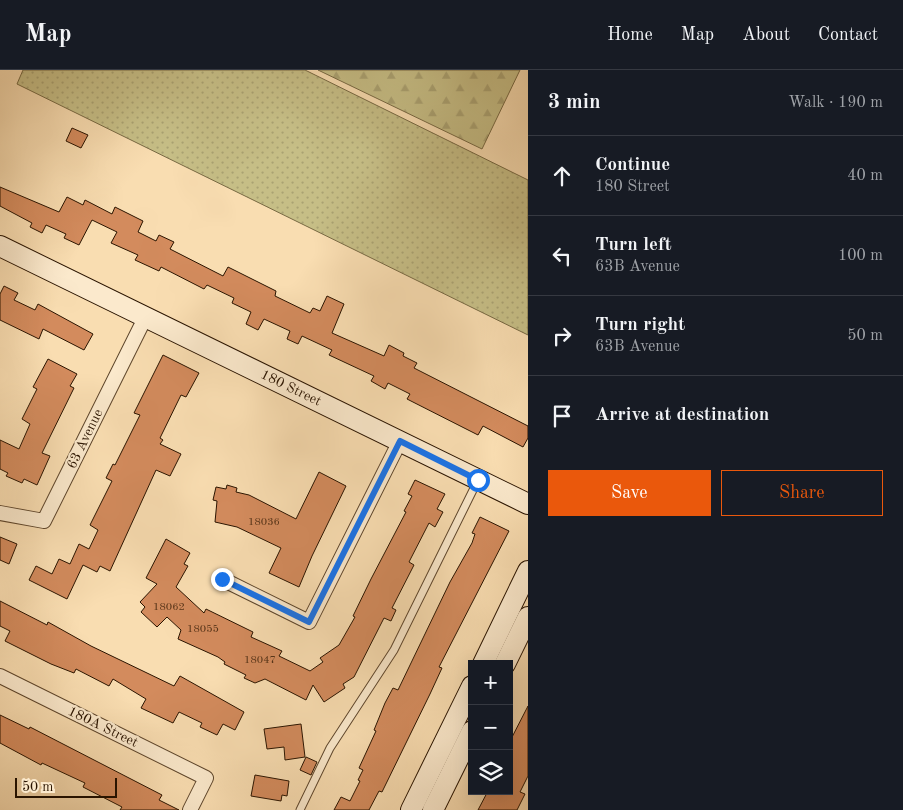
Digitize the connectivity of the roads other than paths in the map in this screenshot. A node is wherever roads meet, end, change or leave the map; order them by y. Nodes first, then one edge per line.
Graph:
1 (0, 246) edge
2 (146, 316) junction
3 (400, 441) junction
4 (478, 480) junction
5 (528, 504) edge
6 (0, 514) edge
7 (528, 571) edge
8 (222, 579) dead end
9 (528, 617) edge
10 (484, 660) edge
11 (507, 660) edge
12 (0, 676) edge
13 (468, 694) edge
14 (468, 739) edge
15 (190, 810) edge
16 (300, 810) edge
17 (411, 810) edge
18 (433, 810) edge

1 - 2 street, 180 Street
2 - 3 street, 180 Street
2 - 6 street, 63 Avenue
3 - 4 street, 180 Street
3 - 8 street
4 - 5 street, 180 Street
4 - 16 lane
7 - 10 street
9 - 11 street
12 - 15 street, 180A Street
13 - 17 street
14 - 18 street

